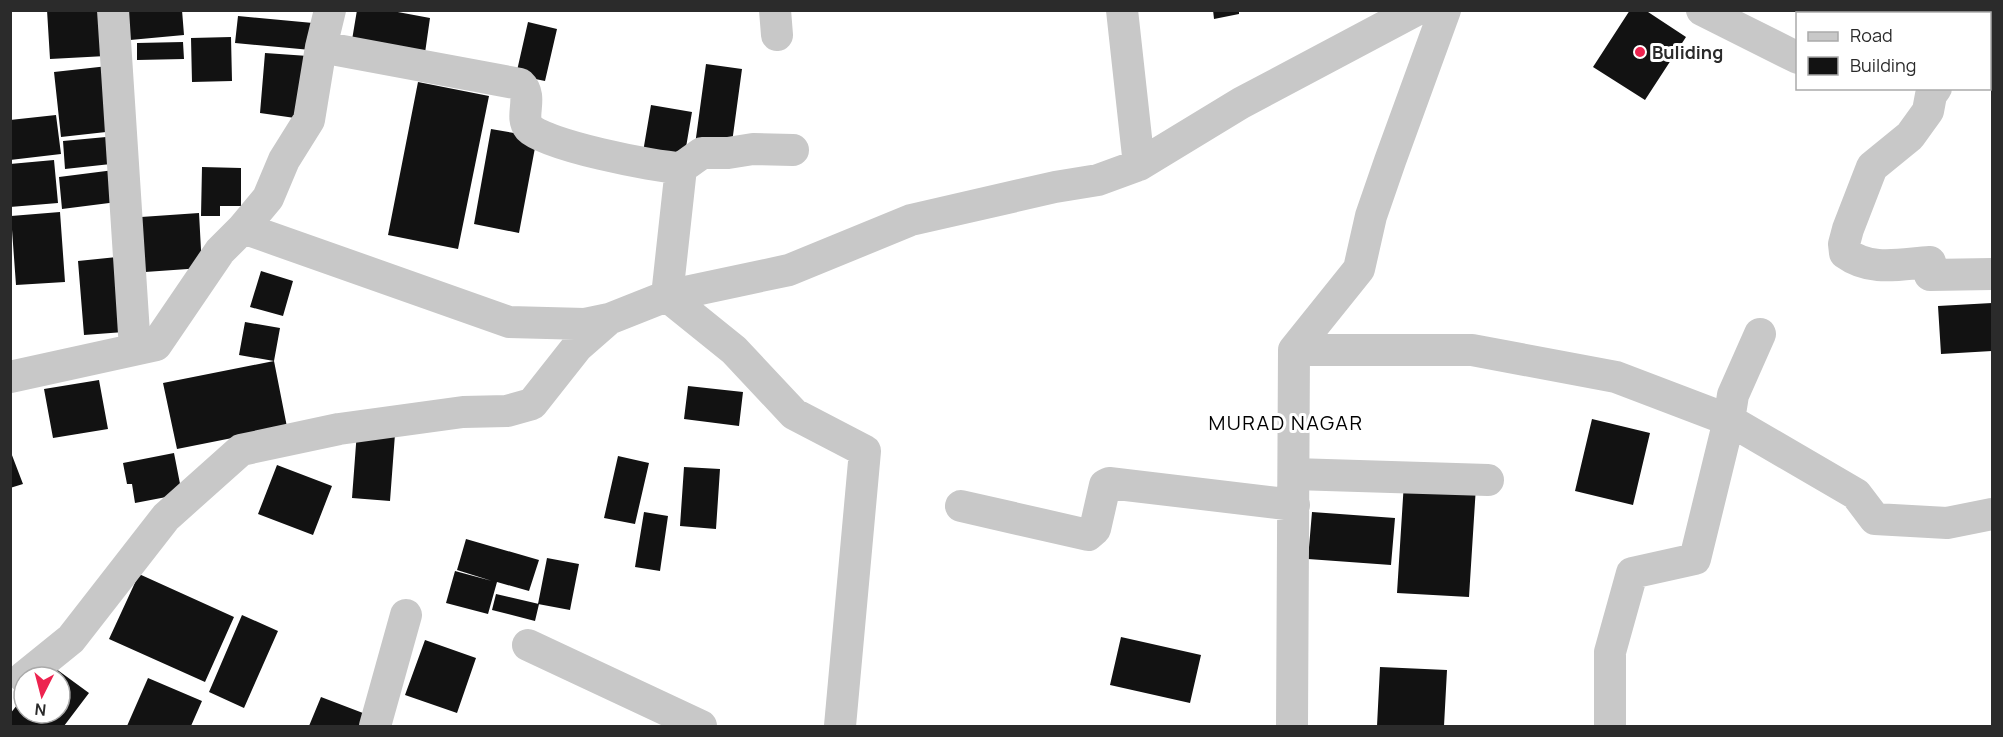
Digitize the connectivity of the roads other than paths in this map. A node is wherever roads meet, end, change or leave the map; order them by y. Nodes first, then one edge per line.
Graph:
1 (113, 10) edge
2 (330, 10) edge
3 (1122, 10) edge
4 (1416, 10) edge
5 (1446, 10) edge
6 (1702, 10) edge
7 (321, 47) junction
8 (1796, 58) edge
9 (1935, 90) edge
10 (793, 150) dead end
11 (1139, 165) junction
12 (681, 168) junction
13 (243, 228) junction
14 (1992, 274) edge
15 (668, 296) junction
16 (609, 319) junction
17 (1760, 334) dead end
18 (135, 349) junction
19 (1294, 350) junction
20 (10, 377) edge
21 (1729, 420) junction
22 (1294, 474) junction
23 (1488, 480) dead end
24 (1294, 505) junction
25 (961, 506) dead end
26 (1992, 514) edge
27 (406, 615) dead end
28 (528, 645) dead end
29 (39, 665) edge
30 (375, 726) edge
31 (701, 726) edge
32 (840, 726) edge
33 (1292, 726) edge
34 (1610, 726) edge

1 - 18 street
2 - 7 street
3 - 11 street
4 - 11 street
5 - 19 street
6 - 8 street
7 - 12 street
7 - 13 street
9 - 14 street
10 - 12 street
11 - 15 street
12 - 15 street
13 - 16 street
13 - 18 street
15 - 16 street
15 - 32 street
16 - 29 street
17 - 21 street
18 - 20 street
19 - 21 street
19 - 22 street
21 - 26 street
21 - 34 street
22 - 23 street
22 - 24 street
24 - 25 street
24 - 33 street
27 - 30 street
28 - 31 street

